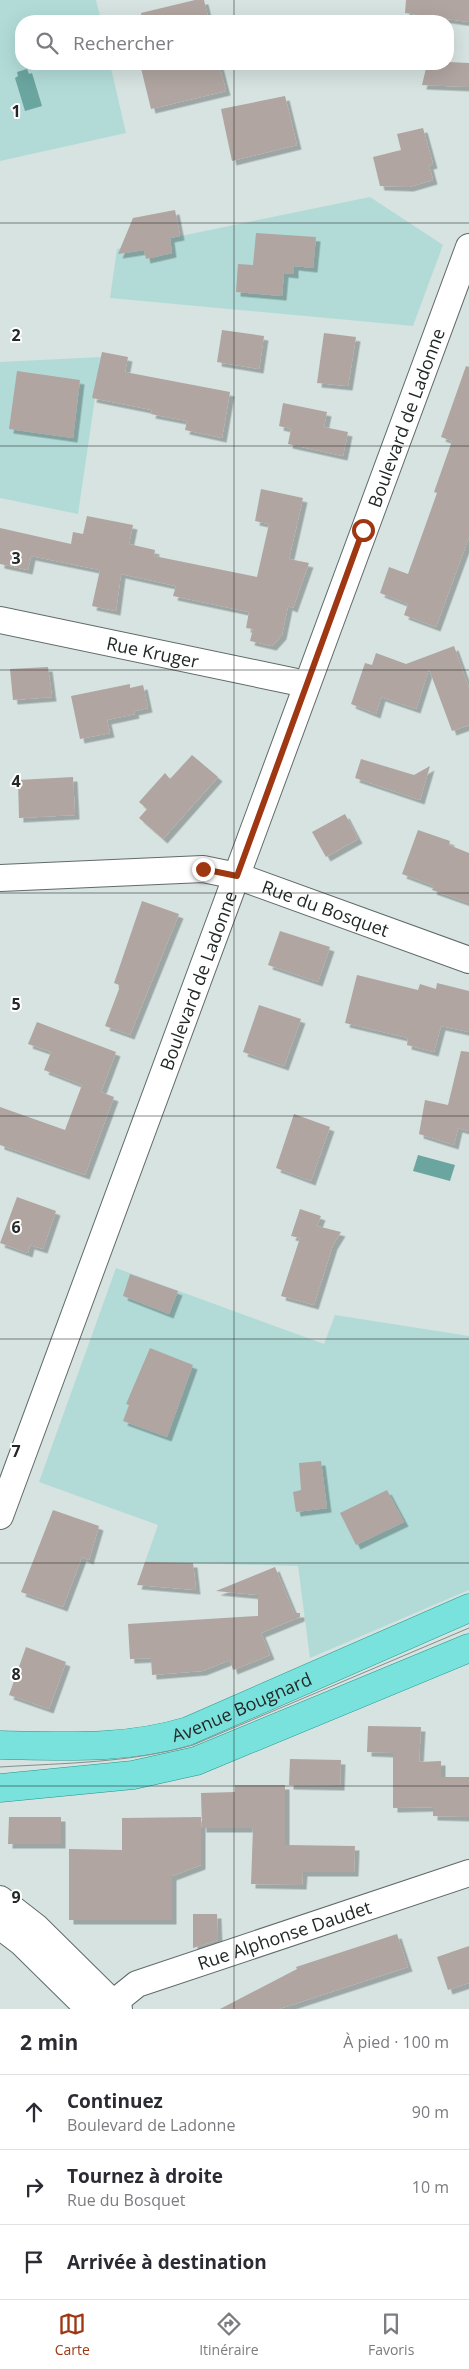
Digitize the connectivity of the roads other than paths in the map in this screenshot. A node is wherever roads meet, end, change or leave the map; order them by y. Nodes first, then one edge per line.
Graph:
1 (469, 247) edge
2 (0, 620) edge
3 (306, 684) junction
4 (237, 876) junction
5 (0, 878) edge
6 (469, 960) edge
7 (0, 1516) edge
8 (469, 1608) edge
9 (469, 1648) edge
10 (0, 1745) edge
11 (0, 1788) edge
12 (469, 1873) edge
13 (0, 1899) edge
14 (0, 1926) edge
15 (107, 2007) edge

1 - 3 street, Boulevard de Ladonne
2 - 3 street, Rue Kruger
3 - 4 street, Boulevard de Ladonne
4 - 5 street, Rue du Bosquet
4 - 6 street, Rue du Bosquet
4 - 7 street, Boulevard de Ladonne
8 - 10 main road, Avenue Bougnard
9 - 11 main road, Avenue Bougnard
12 - 15 street, Rue Alphonse Daudet
13 - 15 street
14 - 15 street

